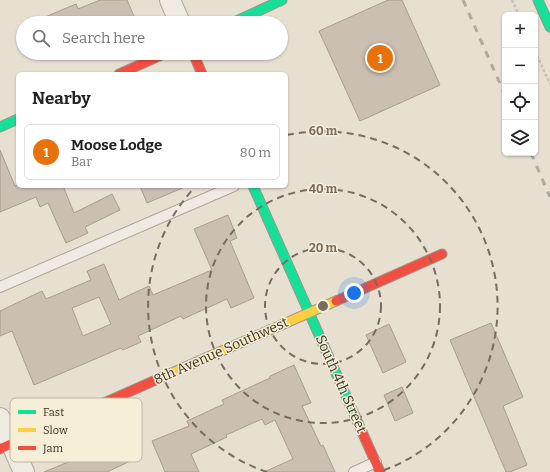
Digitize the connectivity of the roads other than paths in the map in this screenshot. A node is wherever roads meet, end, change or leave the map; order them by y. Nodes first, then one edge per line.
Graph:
1 (170, 0) edge
2 (282, 0) edge
3 (538, 0) edge
4 (177, 16) edge
5 (247, 16) edge
6 (550, 27) edge
7 (150, 60) edge
8 (196, 60) edge
9 (123, 72) edge
10 (201, 72) edge
11 (16, 120) edge
12 (0, 127) edge
13 (229, 188) edge
14 (254, 188) edge
15 (442, 254) dead end
16 (0, 287) edge
17 (310, 312) junction
18 (115, 398) edge
19 (0, 418) edge
20 (6, 446) edge
21 (17, 462) edge
22 (376, 462) junction
23 (24, 472) edge
24 (354, 472) edge
25 (380, 472) edge

1 - 4 street
2 - 5 street
3 - 6 street
7 - 9 street
8 - 10 street
11 - 12 street
13 - 16 lane
14 - 17 street, South 4th Street
15 - 17 street, 8th Avenue Southwest
17 - 18 street, 8th Avenue Southwest
17 - 22 street, South 4th Street
19 - 20 street
21 - 23 street
22 - 24 lane
22 - 25 street, South 4th Street

